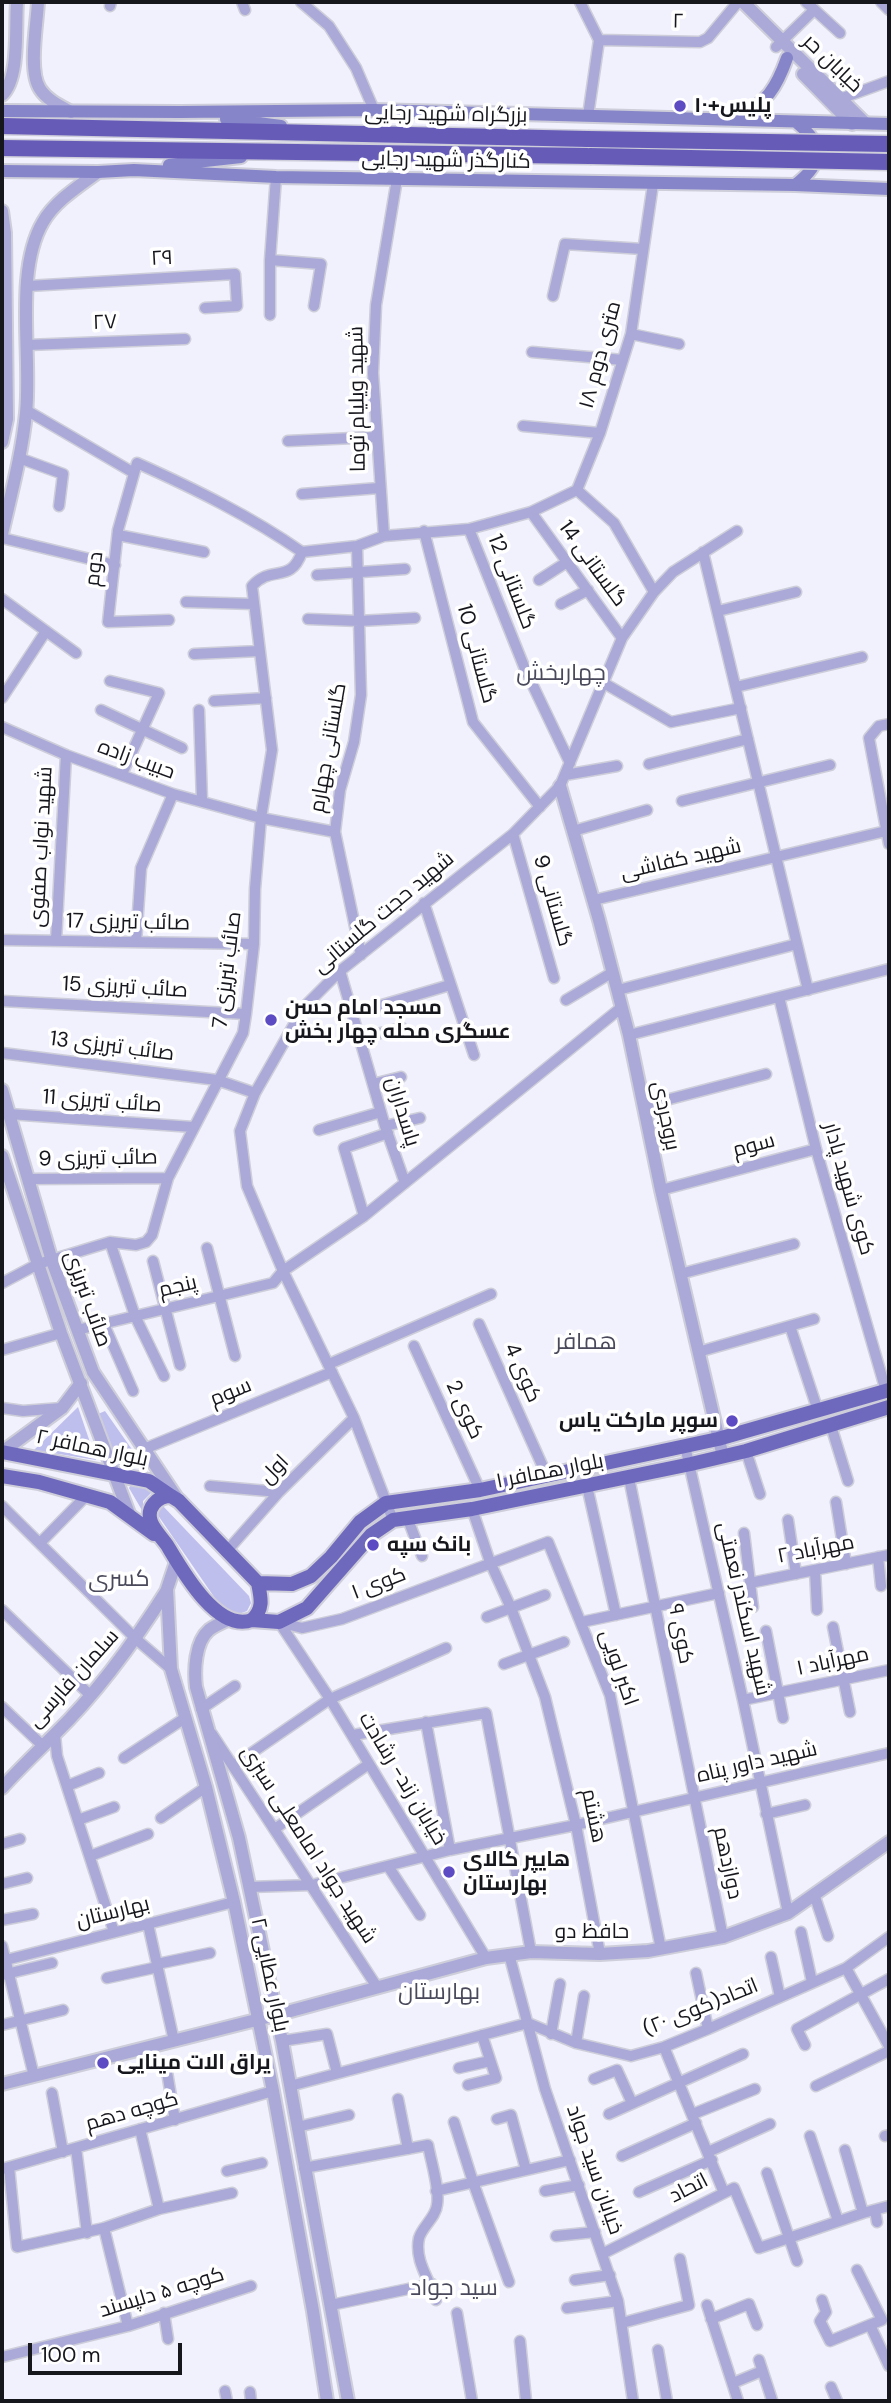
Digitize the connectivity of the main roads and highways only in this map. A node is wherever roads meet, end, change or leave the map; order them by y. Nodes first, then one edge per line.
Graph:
1 (787, 58) road end
2 (2, 111) edge
3 (180, 112) junction
4 (739, 119) junction
5 (796, 122) junction
6 (859, 123) junction
7 (889, 124) edge
8 (2, 126) edge
9 (340, 134) junction
10 (889, 146) edge
11 (2, 148) edge
12 (274, 153) junction
13 (889, 162) edge
14 (2, 170) edge
15 (134, 170) junction
16 (795, 185) junction
17 (889, 189) edge
18 (887, 1390) edge
19 (889, 1407) edge
20 (2, 1452) edge
21 (2, 1476) edge
22 (175, 1499) junction
23 (167, 1546) junction
24 (258, 1583) junction
25 (252, 1620) junction

1 - 4 main road
2 - 3 main road
3 - 4 main road
3 - 9 main road
4 - 5 main road
5 - 6 main road
5 - 16 main road
6 - 7 main road
6 - 10 main road
6 - 13 main road
8 - 9 highway, بزرگراه شهید رجایی
9 - 10 highway, بزرگراه شهید رجایی, bridge
11 - 12 highway, بزرگراه شهید رجایی
12 - 13 highway, بزرگراه شهید رجایی, bridge
12 - 15 main road
14 - 15 main road, کنارگذر شهید رجایی
15 - 16 main road, کنارگذر شهید رجایی
16 - 17 main road, کنارگذر شهید رجایی
18 - 24 main road, بلوار همافر ۱
19 - 25 main road, بلوار همافر ۱
20 - 22 main road, بلوار همافر ۲
21 - 23 main road, بلوار همافر ۲
22 - 23 main road
22 - 24 main road, بلوار همافر ۲
23 - 25 main road
24 - 25 main road

